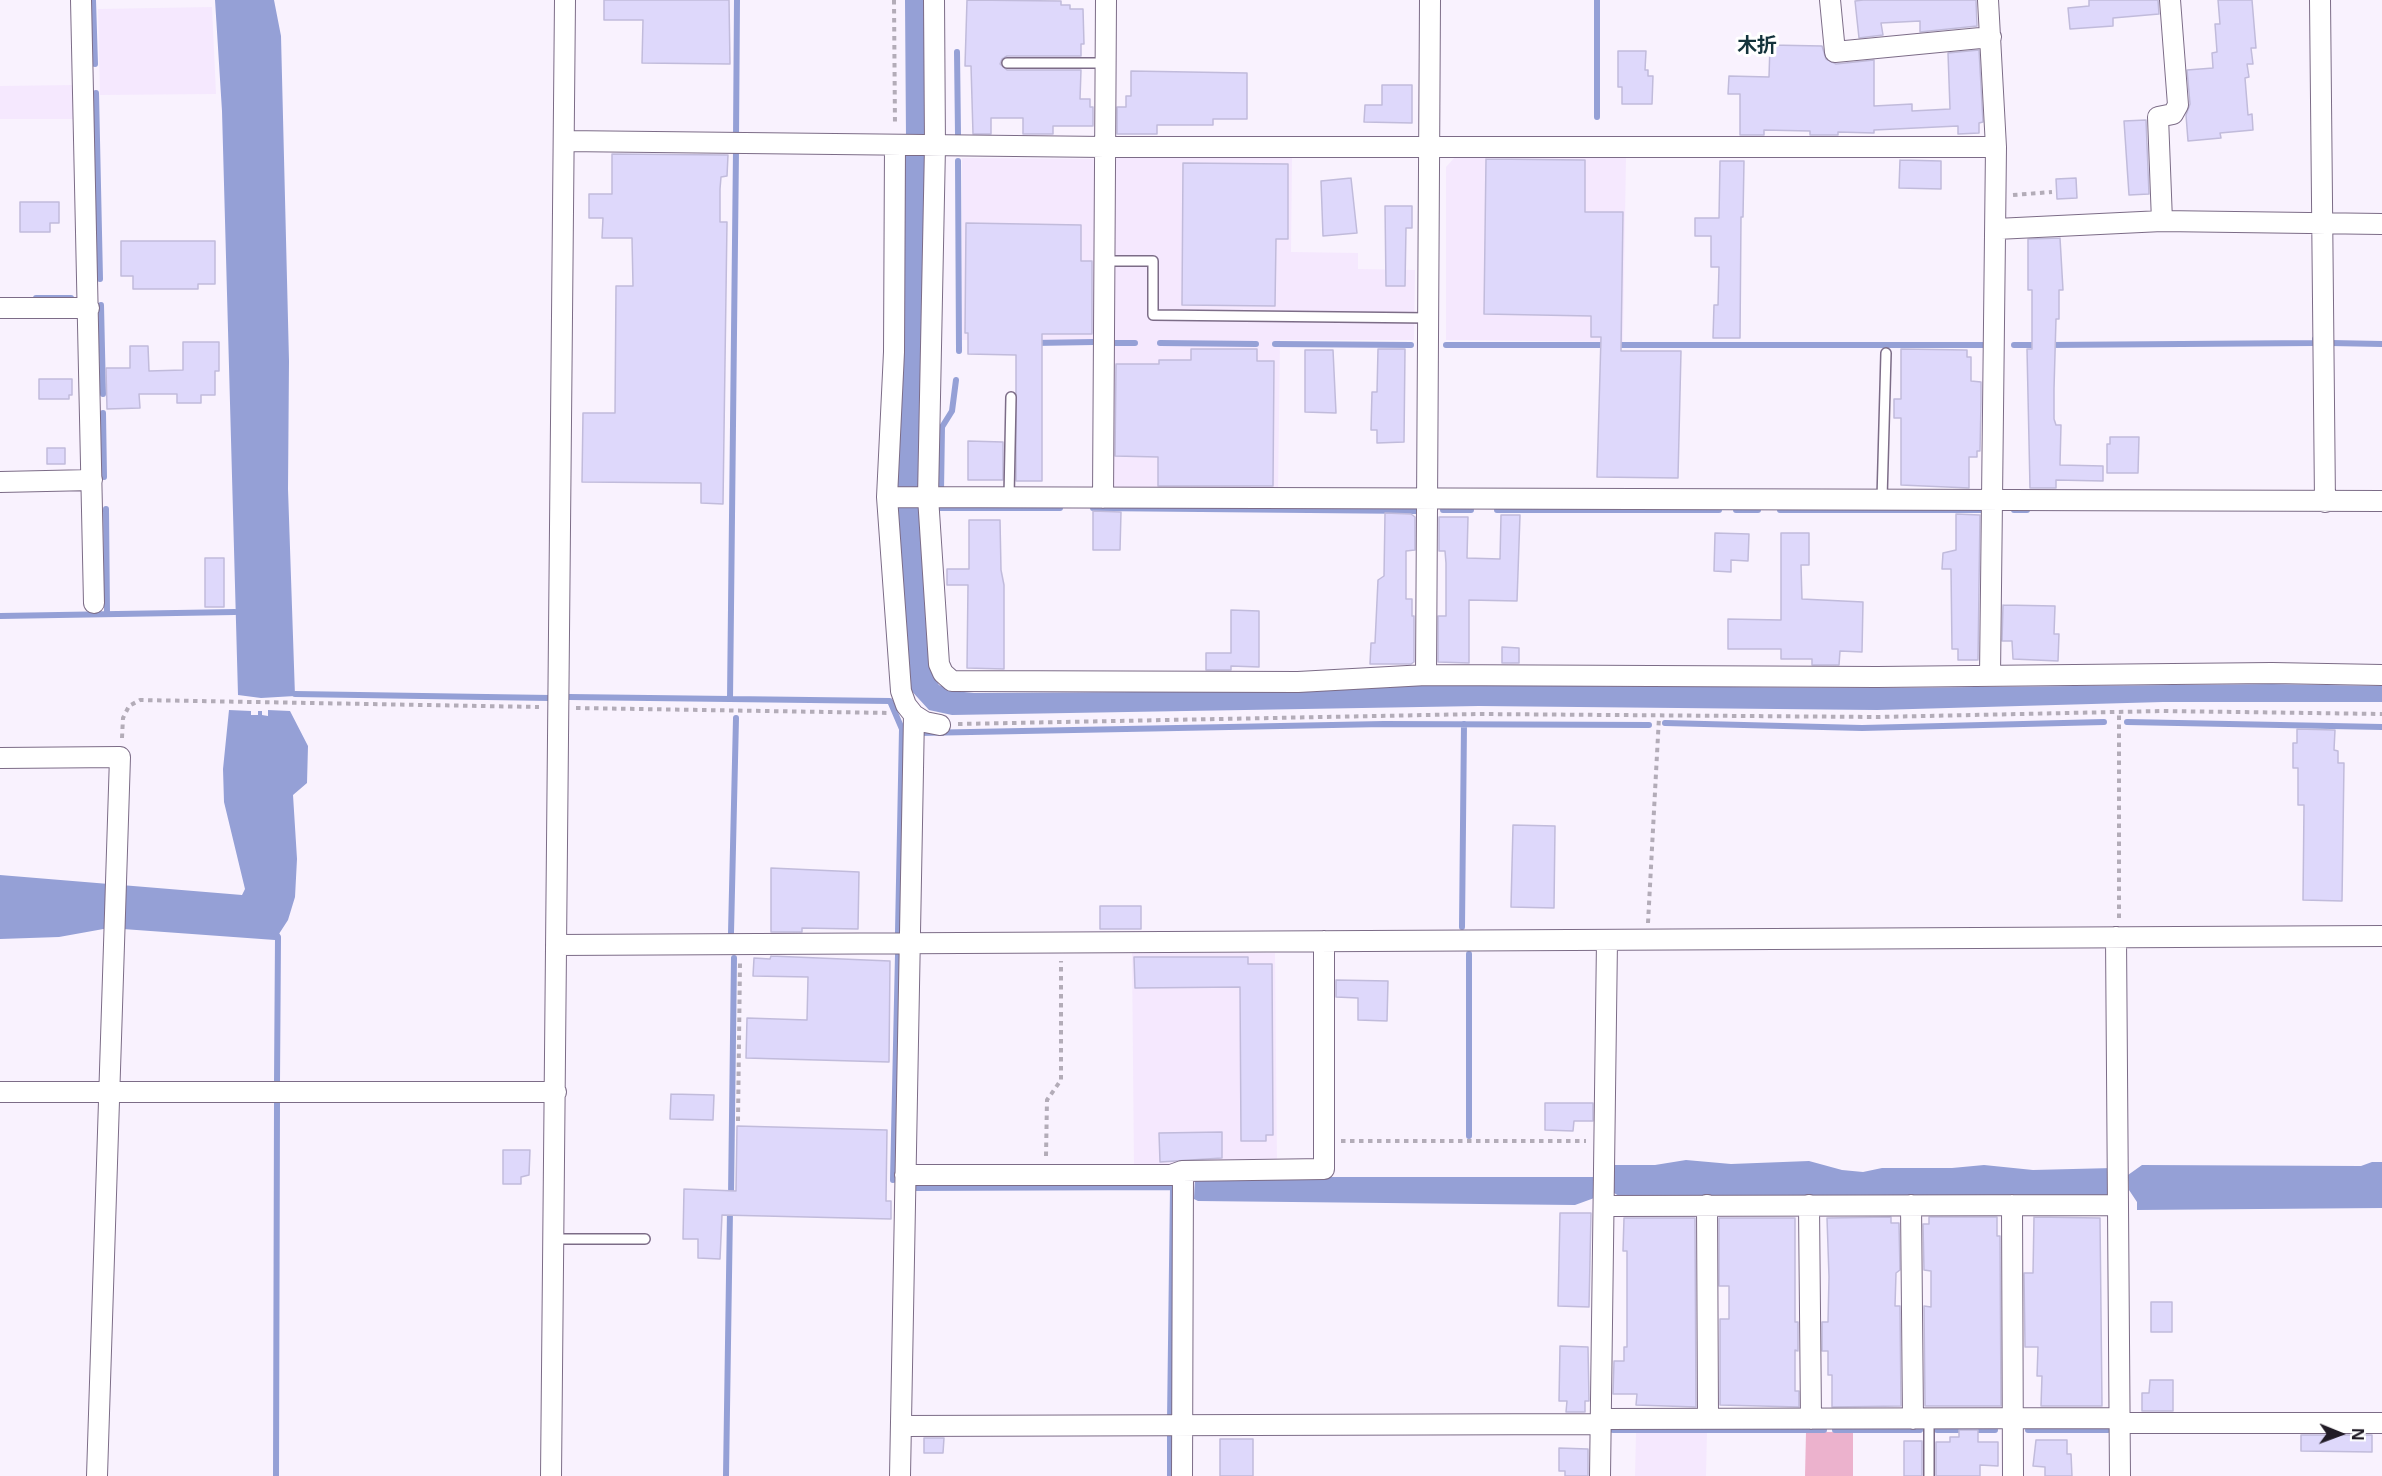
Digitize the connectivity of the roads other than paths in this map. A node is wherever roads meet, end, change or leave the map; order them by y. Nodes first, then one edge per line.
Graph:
1 (81, 0) edge
2 (565, 0) edge
3 (934, 0) edge
4 (1106, 0) edge
5 (1430, 0) edge
6 (1830, 0) edge
7 (2170, 0) edge
8 (2320, 0) edge
9 (1993, 2) edge
10 (1991, 37) junction
11 (1007, 63) dead end
12 (1106, 63) junction
13 (564, 141) junction
14 (898, 145) junction
15 (932, 146) junction
16 (1105, 147) junction
17 (1430, 147) junction
18 (1996, 147) junction
19 (2162, 221) junction
20 (2322, 223) junction
21 (2382, 224) edge
22 (1996, 229) junction
23 (1105, 261) junction
24 (0, 308) edge
25 (89, 308) junction
26 (1430, 318) junction
27 (1886, 353) dead end
28 (1011, 397) dead end
29 (92, 480) junction
30 (0, 482) edge
31 (890, 497) junction
32 (925, 497) junction
33 (1009, 497) junction
34 (1103, 498) junction
35 (1429, 498) junction
36 (1882, 499) junction
37 (1994, 499) junction
38 (2382, 501) edge
39 (2325, 502) junction
40 (94, 603) dead end
41 (1426, 675) junction
42 (1990, 675) junction
43 (2382, 675) edge
44 (914, 715) junction
45 (940, 725) road end
46 (0, 758) edge
47 (2382, 936) edge
48 (2118, 937) junction
49 (1607, 940) junction
50 (1324, 941) junction
51 (909, 943) junction
52 (556, 945) junction
53 (0, 1092) edge
54 (110, 1092) junction
55 (556, 1092) junction
56 (1183, 1171) junction
57 (905, 1175) junction
58 (1707, 1205) junction
59 (1809, 1205) junction
60 (1911, 1205) junction
61 (2012, 1205) junction
62 (2117, 1205) junction
63 (1604, 1206) junction
64 (554, 1239) junction
65 (645, 1239) dead end
66 (2013, 1418) junction
67 (1708, 1419) junction
68 (1810, 1419) junction
69 (1921, 1419) junction
70 (2119, 1420) junction
71 (1601, 1421) junction
72 (2382, 1423) edge
73 (1182, 1425) junction
74 (901, 1426) junction
75 (97, 1476) edge
76 (551, 1476) edge
77 (900, 1476) edge
78 (1182, 1476) edge
79 (1600, 1476) edge
80 (1929, 1476) edge
81 (2013, 1476) edge
82 (2120, 1476) edge

1 - 25 street
2 - 13 street
3 - 15 street
4 - 12 street
5 - 17 street
6 - 10 street
7 - 19 street
8 - 20 street
9 - 10 street
10 - 18 street
11 - 12 lane
12 - 16 street
13 - 14 street
13 - 52 street
14 - 15 street
14 - 31 street
15 - 16 street
15 - 32 street
16 - 17 street
16 - 23 street
17 - 18 street
17 - 26 street
18 - 22 street
19 - 20 street
19 - 22 street
20 - 21 street
20 - 39 street
22 - 37 street
23 - 26 lane
23 - 34 street
24 - 25 street
25 - 29 street
26 - 35 street
27 - 36 lane
28 - 33 lane
29 - 30 street
29 - 40 street
31 - 32 street
31 - 44 street
32 - 33 street
32 - 41 street
33 - 34 street
34 - 35 street
35 - 36 street
35 - 41 street
36 - 37 street
37 - 39 street
37 - 42 street
38 - 39 street
41 - 42 street
42 - 43 street
44 - 45 street
44 - 51 street
46 - 54 street
47 - 48 street
48 - 49 street
48 - 62 street
49 - 50 street
49 - 63 street
50 - 51 street
50 - 56 street
51 - 52 street
51 - 57 street
52 - 55 street
53 - 54 street
54 - 55 street
54 - 75 street
55 - 64 street
56 - 57 street
56 - 73 street
57 - 74 street
58 - 59 street
58 - 63 street
58 - 67 street
59 - 60 street
59 - 68 street
60 - 61 street
60 - 69 street
61 - 62 street
61 - 66 street
62 - 70 street
63 - 71 street
64 - 65 lane
64 - 76 street
66 - 69 street
66 - 70 street
66 - 81 street
67 - 68 street
67 - 71 street
68 - 69 street
69 - 80 lane
70 - 72 street
70 - 82 street
71 - 73 street
71 - 79 street
73 - 74 street
73 - 78 street
74 - 77 street

